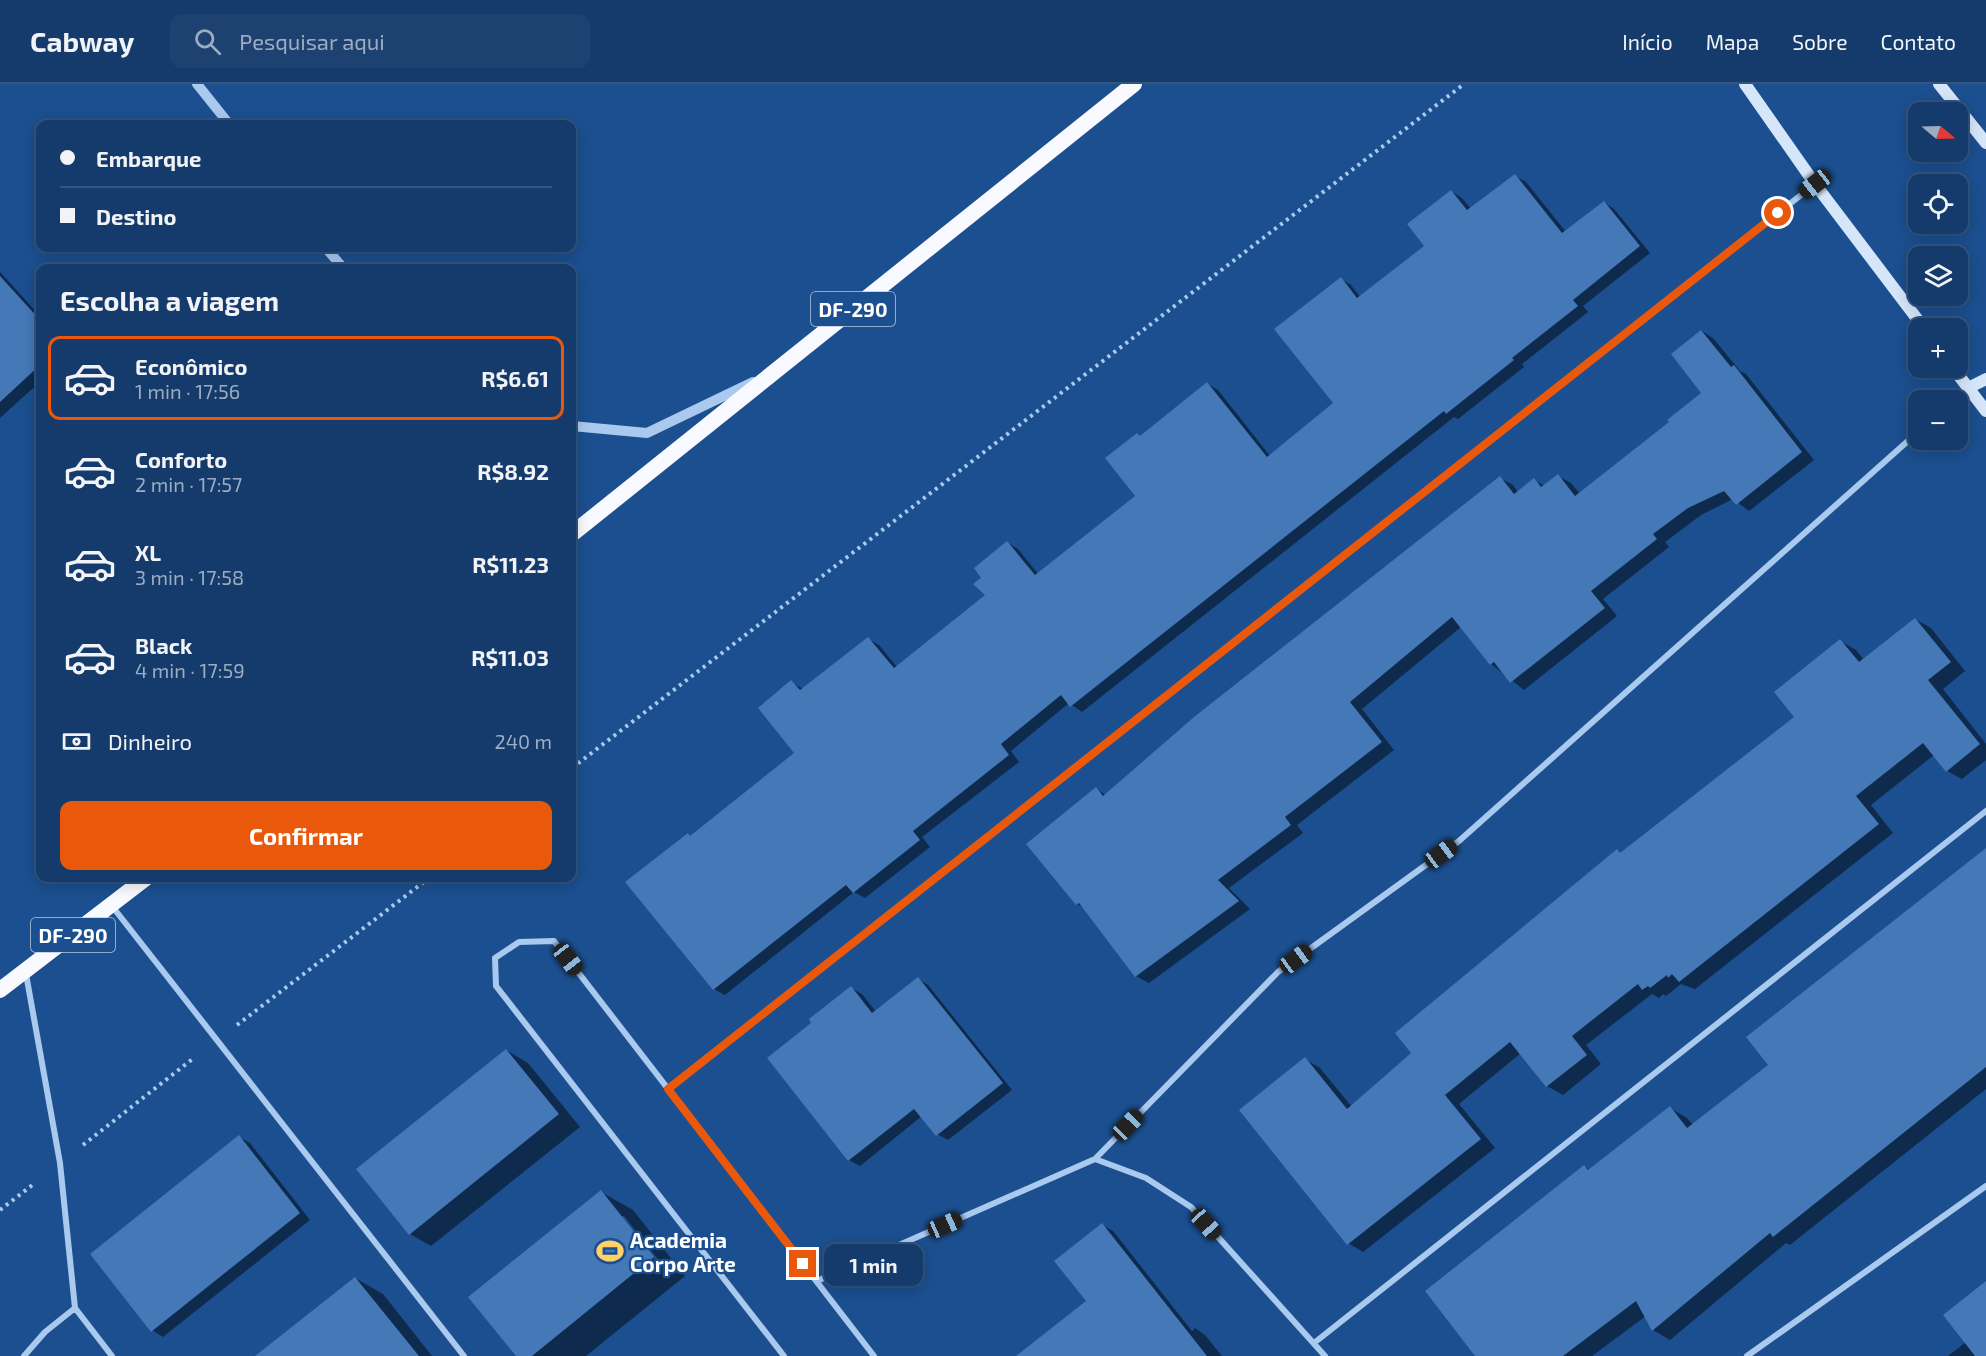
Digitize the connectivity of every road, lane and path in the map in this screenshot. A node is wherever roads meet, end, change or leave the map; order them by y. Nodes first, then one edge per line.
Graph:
1 (196, 84) edge
2 (1134, 84) edge
3 (1464, 84) edge
4 (1745, 84) edge
5 (1939, 84) edge
6 (226, 120) edge
7 (1986, 143) edge
8 (1815, 184) junction
9 (329, 252) edge
10 (340, 264) edge
11 (1916, 318) edge
12 (775, 371) junction
13 (1960, 378) edge
14 (1986, 379) edge
15 (1968, 388) junction
16 (1966, 390) edge
17 (1986, 411) edge
18 (576, 426) edge
19 (1908, 441) edge
20 (576, 531) edge
21 (576, 765) edge
22 (1986, 811) edge
23 (141, 882) edge
24 (111, 905) junction
25 (26, 971) junction
26 (0, 990) edge
27 (668, 1089) junction
28 (1095, 1159) junction
29 (1986, 1186) edge
30 (817, 1281) junction
31 (75, 1308) junction
32 (1314, 1343) junction
33 (24, 1356) edge
34 (112, 1356) edge
35 (464, 1356) edge
36 (784, 1356) edge
37 (874, 1356) edge
38 (1324, 1356) edge
39 (1747, 1356) edge

1 - 6 street
2 - 12 highway, DF-290
3 - 21 path
4 - 8 main road
5 - 7 main road
8 - 11 main road
8 - 27 street
9 - 10 street
12 - 18 street
12 - 20 highway, DF-290
13 - 15 main road
14 - 15 main road
15 - 16 street
15 - 17 main road
19 - 28 street
22 - 32 street
23 - 24 highway, DF-290
24 - 25 highway, DF-290
24 - 35 street
25 - 26 highway, DF-290
25 - 31 street
27 - 30 street
27 - 36 street
28 - 30 street
28 - 32 street
29 - 39 street
30 - 37 street
31 - 33 street
31 - 34 street
32 - 38 street

